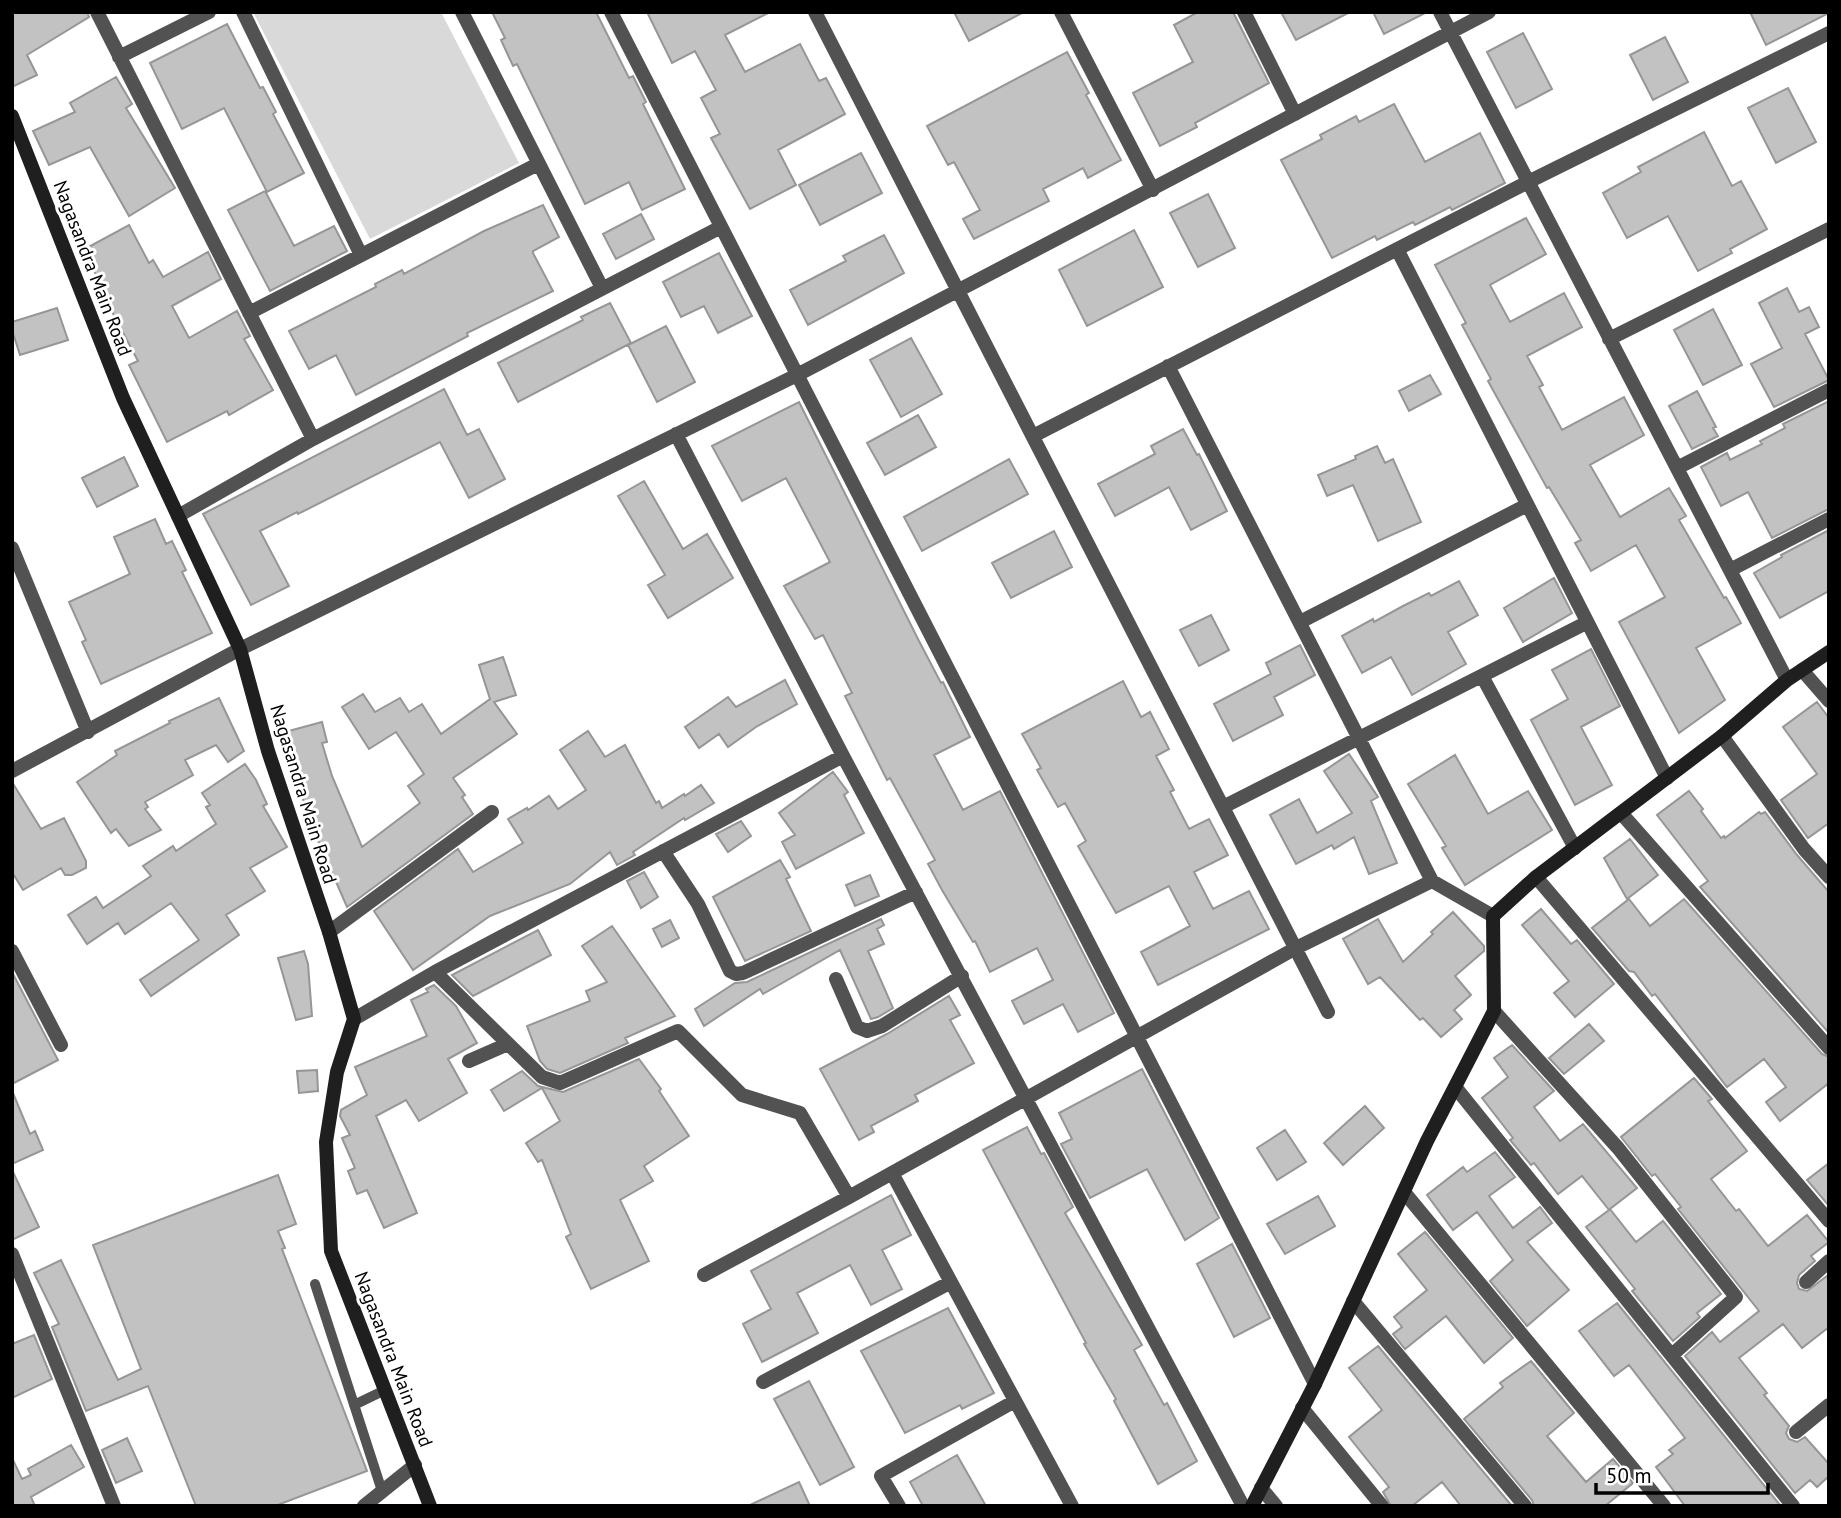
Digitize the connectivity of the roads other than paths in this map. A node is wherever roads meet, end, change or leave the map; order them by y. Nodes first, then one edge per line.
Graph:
1 (97, 12) edge
2 (209, 12) edge
3 (243, 12) edge
4 (461, 12) edge
5 (611, 12) edge
6 (815, 12) edge
7 (1061, 12) edge
8 (1244, 12) edge
9 (1440, 12) edge
10 (1489, 12) edge
11 (1450, 32) junction
12 (1829, 33) edge
13 (119, 57) junction
14 (1295, 114) junction
15 (12, 116) edge
16 (538, 164) junction
17 (1528, 182) junction
18 (1153, 190) junction
19 (721, 226) junction
20 (1829, 229) edge
21 (1397, 249) junction
22 (361, 255) junction
23 (602, 289) junction
24 (958, 291) junction
25 (249, 313) junction
26 (1609, 340) junction
27 (1168, 366) junction
28 (797, 375) junction
29 (1829, 390) edge
30 (676, 434) junction
31 (1033, 436) junction
32 (313, 439) junction
33 (1677, 468) junction
34 (1527, 505) junction
35 (178, 516) junction
36 (1829, 519) edge
37 (12, 548) edge
38 (1730, 570) junction
39 (1300, 622) junction
40 (1587, 623) junction
41 (240, 649) junction
42 (1829, 652) edge
43 (1802, 670) junction
44 (1482, 676) junction
45 (1787, 680) junction
46 (1829, 701) edge
47 (89, 732) junction
48 (1722, 736) junction
49 (1360, 738) junction
50 (843, 756) junction
51 (12, 771) edge
52 (1667, 778) junction
53 (1223, 807) junction
54 (492, 811) dead end
55 (1621, 813) junction
56 (1575, 848) junction
57 (663, 851) junction
58 (1536, 877) junction
59 (1829, 877) edge
60 (1432, 881) junction
61 (916, 892) junction
62 (1493, 916) junction
63 (329, 932) junction
64 (1296, 948) junction
65 (12, 951) edge
66 (435, 972) junction
67 (962, 976) junction
68 (836, 979) dead end
69 (1494, 1011) junction
70 (1328, 1012) dead end
71 (354, 1019) junction
72 (1137, 1037) junction
73 (508, 1044) junction
74 (61, 1045) dead end
75 (1829, 1048) edge
76 (469, 1061) dead end
77 (1456, 1088) junction
78 (1027, 1098) junction
79 (892, 1173) junction
80 (1404, 1192) junction
81 (849, 1197) junction
82 (1829, 1221) edge
83 (12, 1254) edge
84 (1829, 1261) edge
85 (704, 1275) dead end
86 (951, 1282) junction
87 (1806, 1282) dead end
88 (315, 1284) dead end
89 (1353, 1301) junction
90 (1672, 1355) junction
91 (763, 1382) dead end
92 (1315, 1384) junction
93 (385, 1390) junction
94 (1015, 1401) junction
95 (354, 1405) junction
96 (1829, 1405) edge
97 (1302, 1408) junction
98 (1796, 1432) dead end
99 (415, 1465) junction
100 (1261, 1488) junction
101 (382, 1491) junction
102 (114, 1506) edge
103 (364, 1506) edge
104 (430, 1506) edge
105 (899, 1506) edge
106 (1072, 1506) edge
107 (1243, 1506) edge
108 (1252, 1506) edge
109 (1276, 1506) edge
110 (1382, 1506) edge
111 (1525, 1506) edge
112 (1664, 1506) edge
113 (1793, 1506) edge

1 - 13 street
2 - 13 street
3 - 22 street
4 - 16 street
5 - 19 street
6 - 24 street
7 - 18 street
8 - 14 street
9 - 11 street
10 - 11 street
11 - 14 street
11 - 17 street
12 - 17 street
13 - 25 street
14 - 18 street
15 - 35 street, Nagasandra Main Road
16 - 22 street
16 - 23 street
17 - 21 street
17 - 26 street
18 - 24 street
19 - 23 street
19 - 28 street
20 - 26 street
21 - 27 street
21 - 34 street
22 - 25 street
23 - 32 street
24 - 28 street
24 - 31 street
25 - 32 street
26 - 33 street
27 - 31 street
27 - 39 street
28 - 30 street
28 - 72 street
29 - 33 street
30 - 41 street
30 - 50 street
31 - 53 street
32 - 35 street
33 - 38 street
34 - 39 street
34 - 40 street
35 - 41 street, Nagasandra Main Road
36 - 38 street
37 - 47 street
38 - 45 street
39 - 49 street
40 - 44 street
40 - 52 street
41 - 47 street
41 - 63 street, Nagasandra Main Road
42 - 43 street
43 - 45 street
43 - 46 street
44 - 49 street
44 - 56 street
45 - 48 street
47 - 51 street
48 - 52 street
48 - 59 street
49 - 53 street
49 - 60 street
50 - 57 street
50 - 61 street
52 - 55 street
53 - 64 street
54 - 63 street
55 - 56 street
55 - 75 street
56 - 58 street
57 - 61 street
57 - 66 street
58 - 62 street
58 - 82 street
60 - 62 street
60 - 64 street
61 - 67 street
62 - 69 street
63 - 71 street, Nagasandra Main Road
64 - 70 street
64 - 72 street
65 - 74 street
66 - 71 street
66 - 73 street
67 - 68 street
67 - 78 street
69 - 77 street
69 - 90 street
71 - 93 street, Nagasandra Main Road
72 - 78 street
72 - 92 street
73 - 76 street
73 - 81 street
77 - 80 street
77 - 90 street
78 - 79 street
78 - 107 street
79 - 81 street
79 - 86 street
80 - 89 street
80 - 112 street
81 - 85 street
83 - 102 street
84 - 87 street
86 - 91 street
86 - 94 street
88 - 95 lane
89 - 92 street
89 - 111 street
90 - 113 street
92 - 97 street
93 - 95 lane
93 - 99 street, Nagasandra Main Road
94 - 105 street
94 - 106 street
95 - 101 lane
96 - 98 street
97 - 100 street
97 - 110 street
99 - 101 street
99 - 104 street, Nagasandra Main Road
100 - 108 street
100 - 109 street
101 - 103 street

